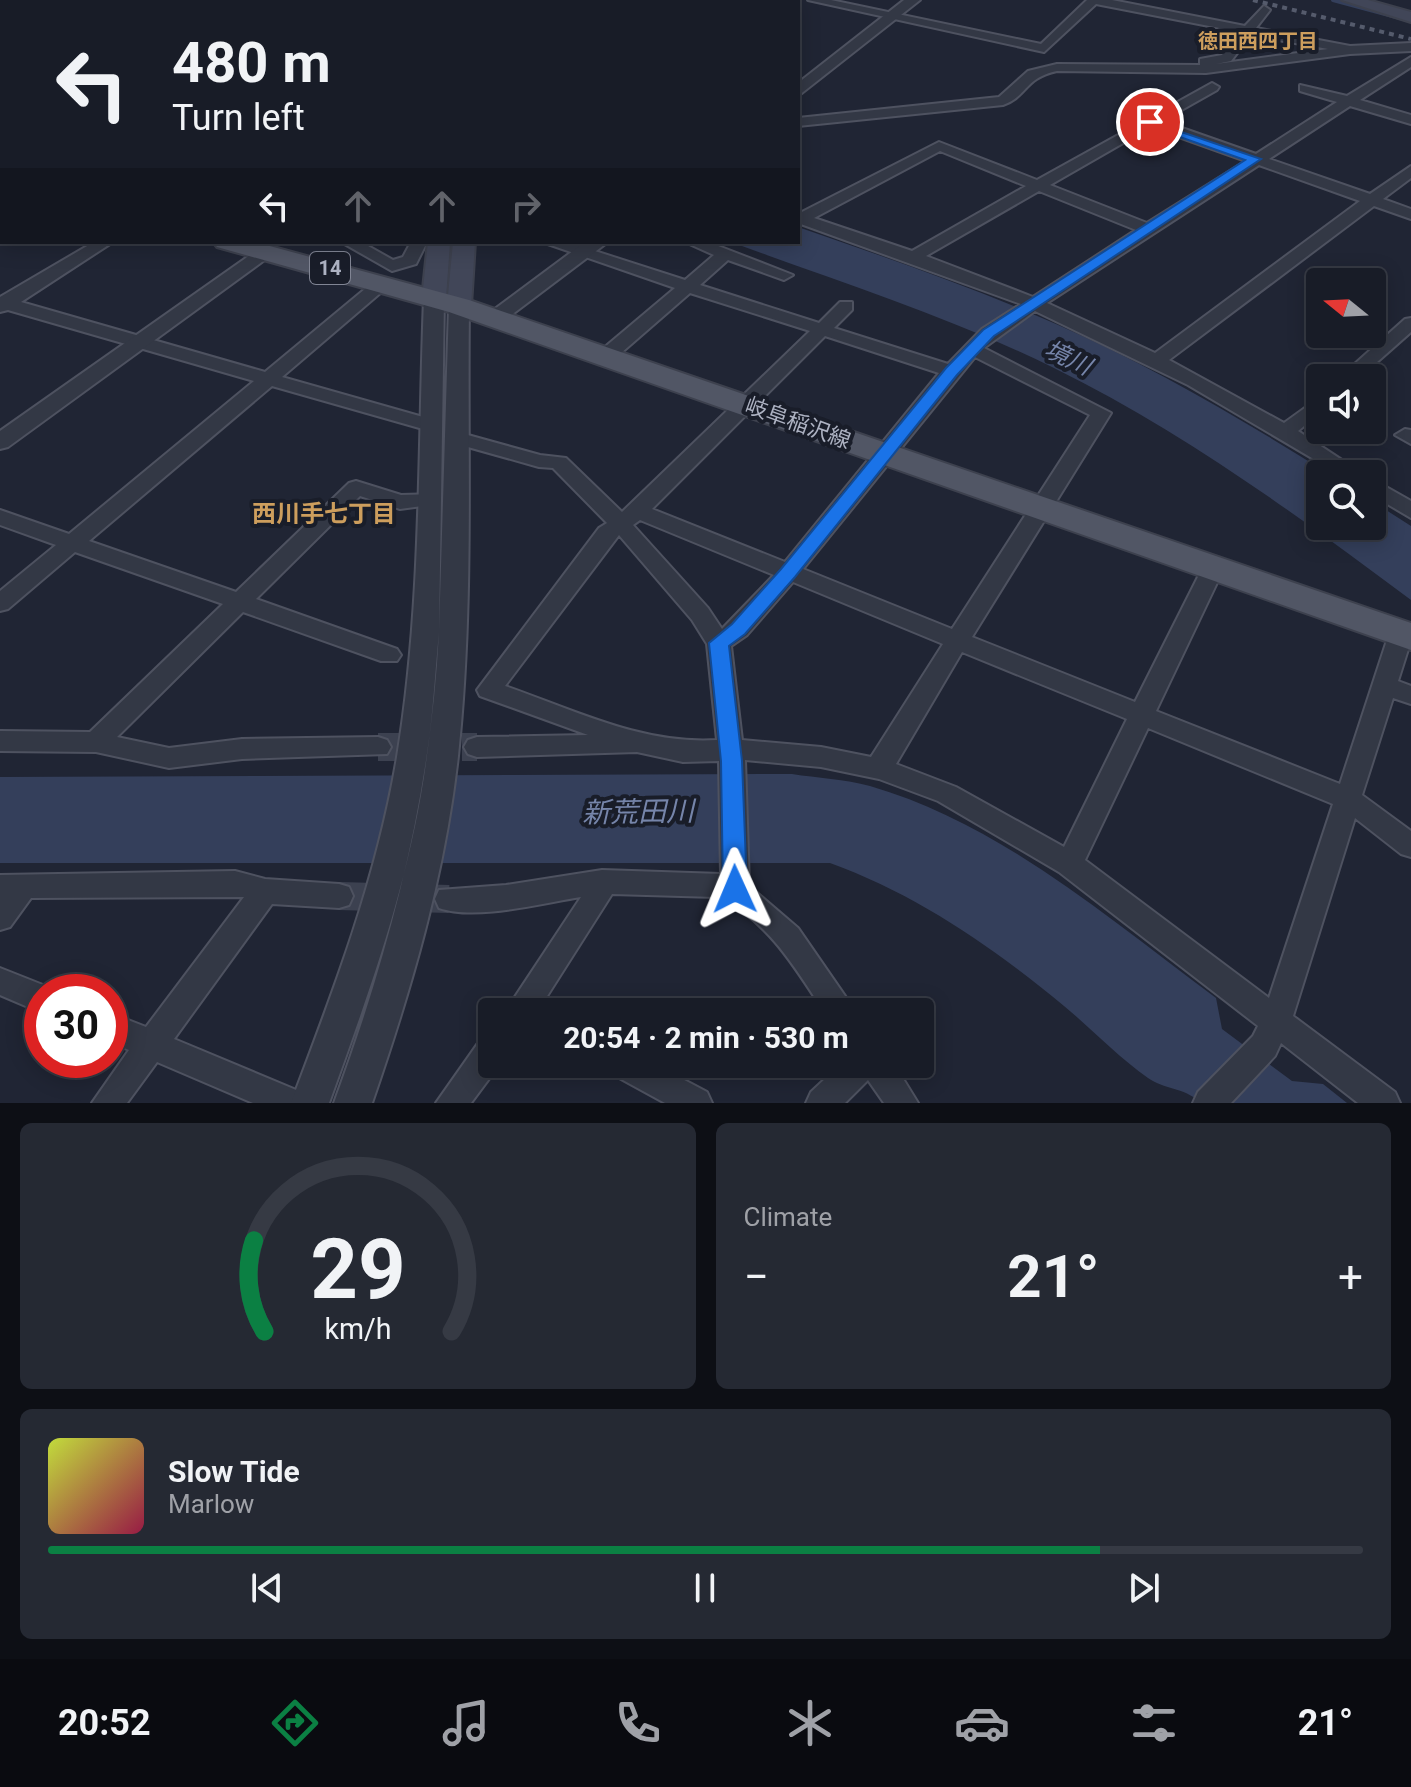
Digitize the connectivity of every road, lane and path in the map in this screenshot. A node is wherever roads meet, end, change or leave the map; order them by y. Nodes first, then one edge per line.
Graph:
1 (814, 0) edge
2 (913, 0) edge
3 (1094, 0) edge
4 (1350, 0) edge
5 (1264, 10) dead end
6 (892, 16) junction
7 (1411, 17) edge
8 (1248, 30) junction
9 (1411, 47) edge
10 (1044, 48) junction
11 (1350, 50) junction
12 (1411, 61) edge
13 (1212, 87) dead end
14 (1305, 88) dead end
15 (800, 89) edge
16 (1348, 101) junction
17 (1411, 120) edge
18 (800, 122) edge
19 (1150, 122) junction
20 (1255, 159) junction
21 (1411, 171) edge
22 (1037, 186) junction
23 (1372, 200) junction
24 (1411, 214) edge
25 (800, 218) edge
26 (800, 219) edge
27 (1147, 229) junction
28 (102, 244) edge
29 (244, 244) edge
30 (353, 244) edge
31 (418, 244) edge
32 (439, 244) edge
33 (463, 244) edge
34 (555, 244) edge
35 (595, 244) edge
36 (698, 244) edge
37 (270, 247) edge
38 (725, 254) junction
39 (581, 255) junction
40 (915, 258) junction
41 (784, 275) dead end
42 (383, 283) junction
43 (685, 288) junction
44 (446, 302) junction
45 (1031, 303) junction
46 (2, 305) edge
47 (846, 306) dead end
48 (495, 318) junction
49 (1411, 323) edge
50 (821, 330) junction
51 (139, 340) junction
52 (973, 347) junction
53 (606, 356) junction
54 (1158, 359) junction
55 (1364, 364) edge
56 (951, 371) junction
57 (268, 378) junction
58 (745, 404) junction
59 (1306, 415) edge
60 (430, 425) junction
61 (1284, 430) junction
62 (457, 438) junction
63 (0, 442) edge
64 (885, 455) junction
65 (1331, 460) edge
66 (1386, 495) edge
67 (430, 499) junction
68 (1042, 509) junction
69 (1411, 511) edge
70 (0, 517) edge
71 (629, 517) junction
72 (71, 543) junction
73 (1213, 568) junction
74 (788, 573) junction
75 (243, 602) junction
76 (0, 603) edge
77 (1406, 636) edge
78 (955, 642) junction
79 (719, 643) junction
80 (389, 655) dead end
81 (1385, 686) junction
82 (1411, 695) edge
83 (1144, 715) junction
84 (0, 741) edge
85 (96, 742) junction
86 (639, 743) junction
87 (378, 747) tunnel mouth
88 (477, 747) tunnel mouth
89 (731, 755) junction
90 (428, 758) junction
91 (882, 769) junction
92 (1349, 799) junction
93 (1411, 846) edge
94 (1069, 864) junction
95 (403, 877) junction
96 (735, 880) junction
97 (602, 882) junction
98 (11, 887) edge
99 (265, 891) junction
100 (339, 896) tunnel mouth
101 (449, 899) tunnel mouth
102 (0, 918) edge
103 (0, 981) edge
104 (24, 991) edge
105 (531, 998) edge
106 (832, 998) edge
107 (128, 1034) edge
108 (1270, 1034) junction
109 (151, 1044) junction
110 (478, 1068) edge
111 (649, 1078) edge
112 (848, 1078) edge
113 (885, 1078) edge
114 (108, 1103) edge
115 (290, 1103) edge
116 (310, 1103) edge
117 (353, 1103) edge
118 (452, 1103) edge
119 (696, 1103) edge
120 (822, 1103) edge
121 (902, 1103) edge
122 (1209, 1103) edge
123 (1384, 1103) edge

1 - 6 street
2 - 6 street
3 - 8 street
3 - 10 street
4 - 7 main road
5 - 8 street
6 - 10 street
6 - 15 street
8 - 10 street
8 - 11 street
9 - 11 street
11 - 18 street
12 - 16 street
13 - 19 street
14 - 16 street
16 - 17 street
16 - 20 street
19 - 20 street
19 - 22 street
20 - 23 street
20 - 27 street
21 - 23 street
22 - 25 street
22 - 27 street
22 - 40 street
23 - 24 street
23 - 54 street
26 - 40 street
27 - 45 street
28 - 46 street
29 - 37 main road, 岐阜稲沢線 / 14
30 - 31 street
32 - 44 main road
33 - 44 main road
34 - 39 street
35 - 39 street
36 - 38 street
37 - 42 main road, 岐阜稲沢線 / 14
37 - 51 street
38 - 41 street
38 - 43 street
39 - 43 street
39 - 48 street
40 - 45 street
42 - 44 main road, 岐阜稲沢線 / 14
42 - 57 street
43 - 50 street
43 - 53 street
44 - 48 main road, 岐阜稲沢線 / 14
44 - 60 street
44 - 62 street
45 - 52 street
45 - 54 street
46 - 51 street
47 - 50 street
48 - 53 main road, 岐阜稲沢線 / 14
49 - 55 street
50 - 56 street
50 - 58 street
51 - 57 street
51 - 63 street
52 - 56 street
52 - 68 street
53 - 58 main road, 岐阜稲沢線 / 14
54 - 61 street
56 - 64 street
57 - 60 street
57 - 72 street
58 - 64 main road, 岐阜稲沢線 / 14
58 - 71 street
59 - 61 street
60 - 67 street
61 - 65 street
62 - 71 street
62 - 90 street
64 - 68 main road, 岐阜稲沢線 / 14
64 - 74 street
66 - 69 street
67 - 75 street
67 - 90 street
68 - 73 main road, 岐阜稲沢線 / 14
68 - 78 street
70 - 72 street
71 - 74 street
71 - 79 street
71 - 86 street
72 - 75 street
72 - 76 street
73 - 77 main road, 岐阜稲沢線 / 14
73 - 83 street
74 - 78 street
74 - 79 street
75 - 80 street
75 - 85 street
77 - 81 street
78 - 83 street
78 - 91 street
79 - 89 street
81 - 82 street
81 - 92 street
83 - 92 street
83 - 94 street
84 - 85 street
85 - 87 street
86 - 88 street
86 - 89 street
89 - 91 street
89 - 96 street
90 - 95 street
91 - 94 street
92 - 93 street
92 - 108 street
94 - 108 street
95 - 116 street
95 - 117 street
96 - 97 street
96 - 106 street
97 - 101 street
97 - 105 street
98 - 99 street
98 - 102 street
99 - 100 street
99 - 109 street
103 - 104 street
107 - 109 street
108 - 122 street
108 - 123 street
109 - 114 street
109 - 115 street
110 - 118 street
111 - 119 street
112 - 120 street
113 - 121 street

